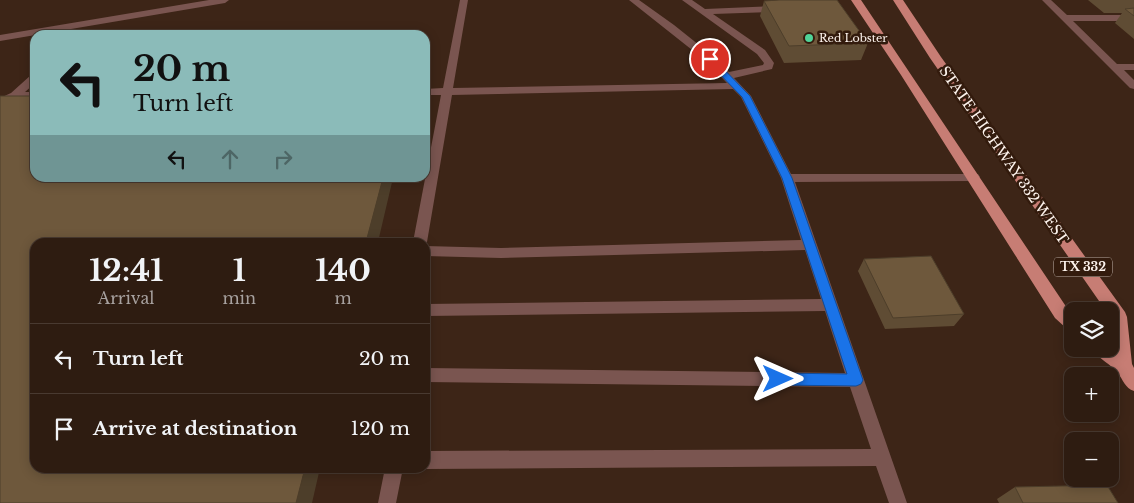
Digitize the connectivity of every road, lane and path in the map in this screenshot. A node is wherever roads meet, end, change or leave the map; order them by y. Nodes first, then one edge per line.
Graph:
1 (225, 0) edge
2 (464, 0) edge
3 (633, 0) edge
4 (686, 0) edge
5 (799, 0) edge
6 (856, 0) edge
7 (898, 0) edge
8 (1046, 0) edge
9 (704, 12) junction
10 (1064, 18) junction
11 (1134, 18) edge
12 (93, 22) junction
13 (46, 30) edge
14 (84, 30) edge
15 (30, 33) edge
16 (0, 38) edge
17 (1115, 67) junction
18 (1134, 67) edge
19 (30, 81) edge
20 (732, 81) junction
21 (1134, 86) edge
22 (430, 92) edge
23 (448, 92) junction
24 (15, 95) junction
25 (30, 95) edge
26 (0, 102) edge
27 (974, 177) junction
28 (787, 178) junction
29 (421, 238) edge
30 (809, 244) junction
31 (430, 252) edge
32 (830, 305) junction
33 (430, 310) edge
34 (1064, 316) edge
35 (1112, 357) edge
36 (1123, 366) junction
37 (430, 375) edge
38 (856, 380) junction
39 (1134, 384) edge
40 (882, 457) junction
41 (430, 460) edge
42 (393, 473) edge
43 (387, 503) edge
44 (898, 503) edge

1 - 12 lane
2 - 23 lane
3 - 20 lane
4 - 9 lane
5 - 9 lane
6 - 27 main road, TX 332
7 - 36 main road, STATE HIGHWAY 332 WEST / TX 332
8 - 10 lane
9 - 20 lane
10 - 11 lane
10 - 17 lane
12 - 13 lane
12 - 14 lane
15 - 16 lane
17 - 18 lane
17 - 21 lane
19 - 24 lane
20 - 23 lane
20 - 28 lane
22 - 23 lane
23 - 29 lane
24 - 25 lane
24 - 26 lane
27 - 28 lane
27 - 34 main road, TX 332
28 - 30 lane
30 - 31 lane
30 - 32 lane
32 - 33 lane
32 - 38 lane
35 - 36 main road, STATE HIGHWAY 332 WEST / TX 332
36 - 39 main road, STATE HIGHWAY 332 WEST / TX 332
37 - 38 lane
38 - 40 lane
40 - 41 lane
40 - 44 lane
42 - 43 lane

